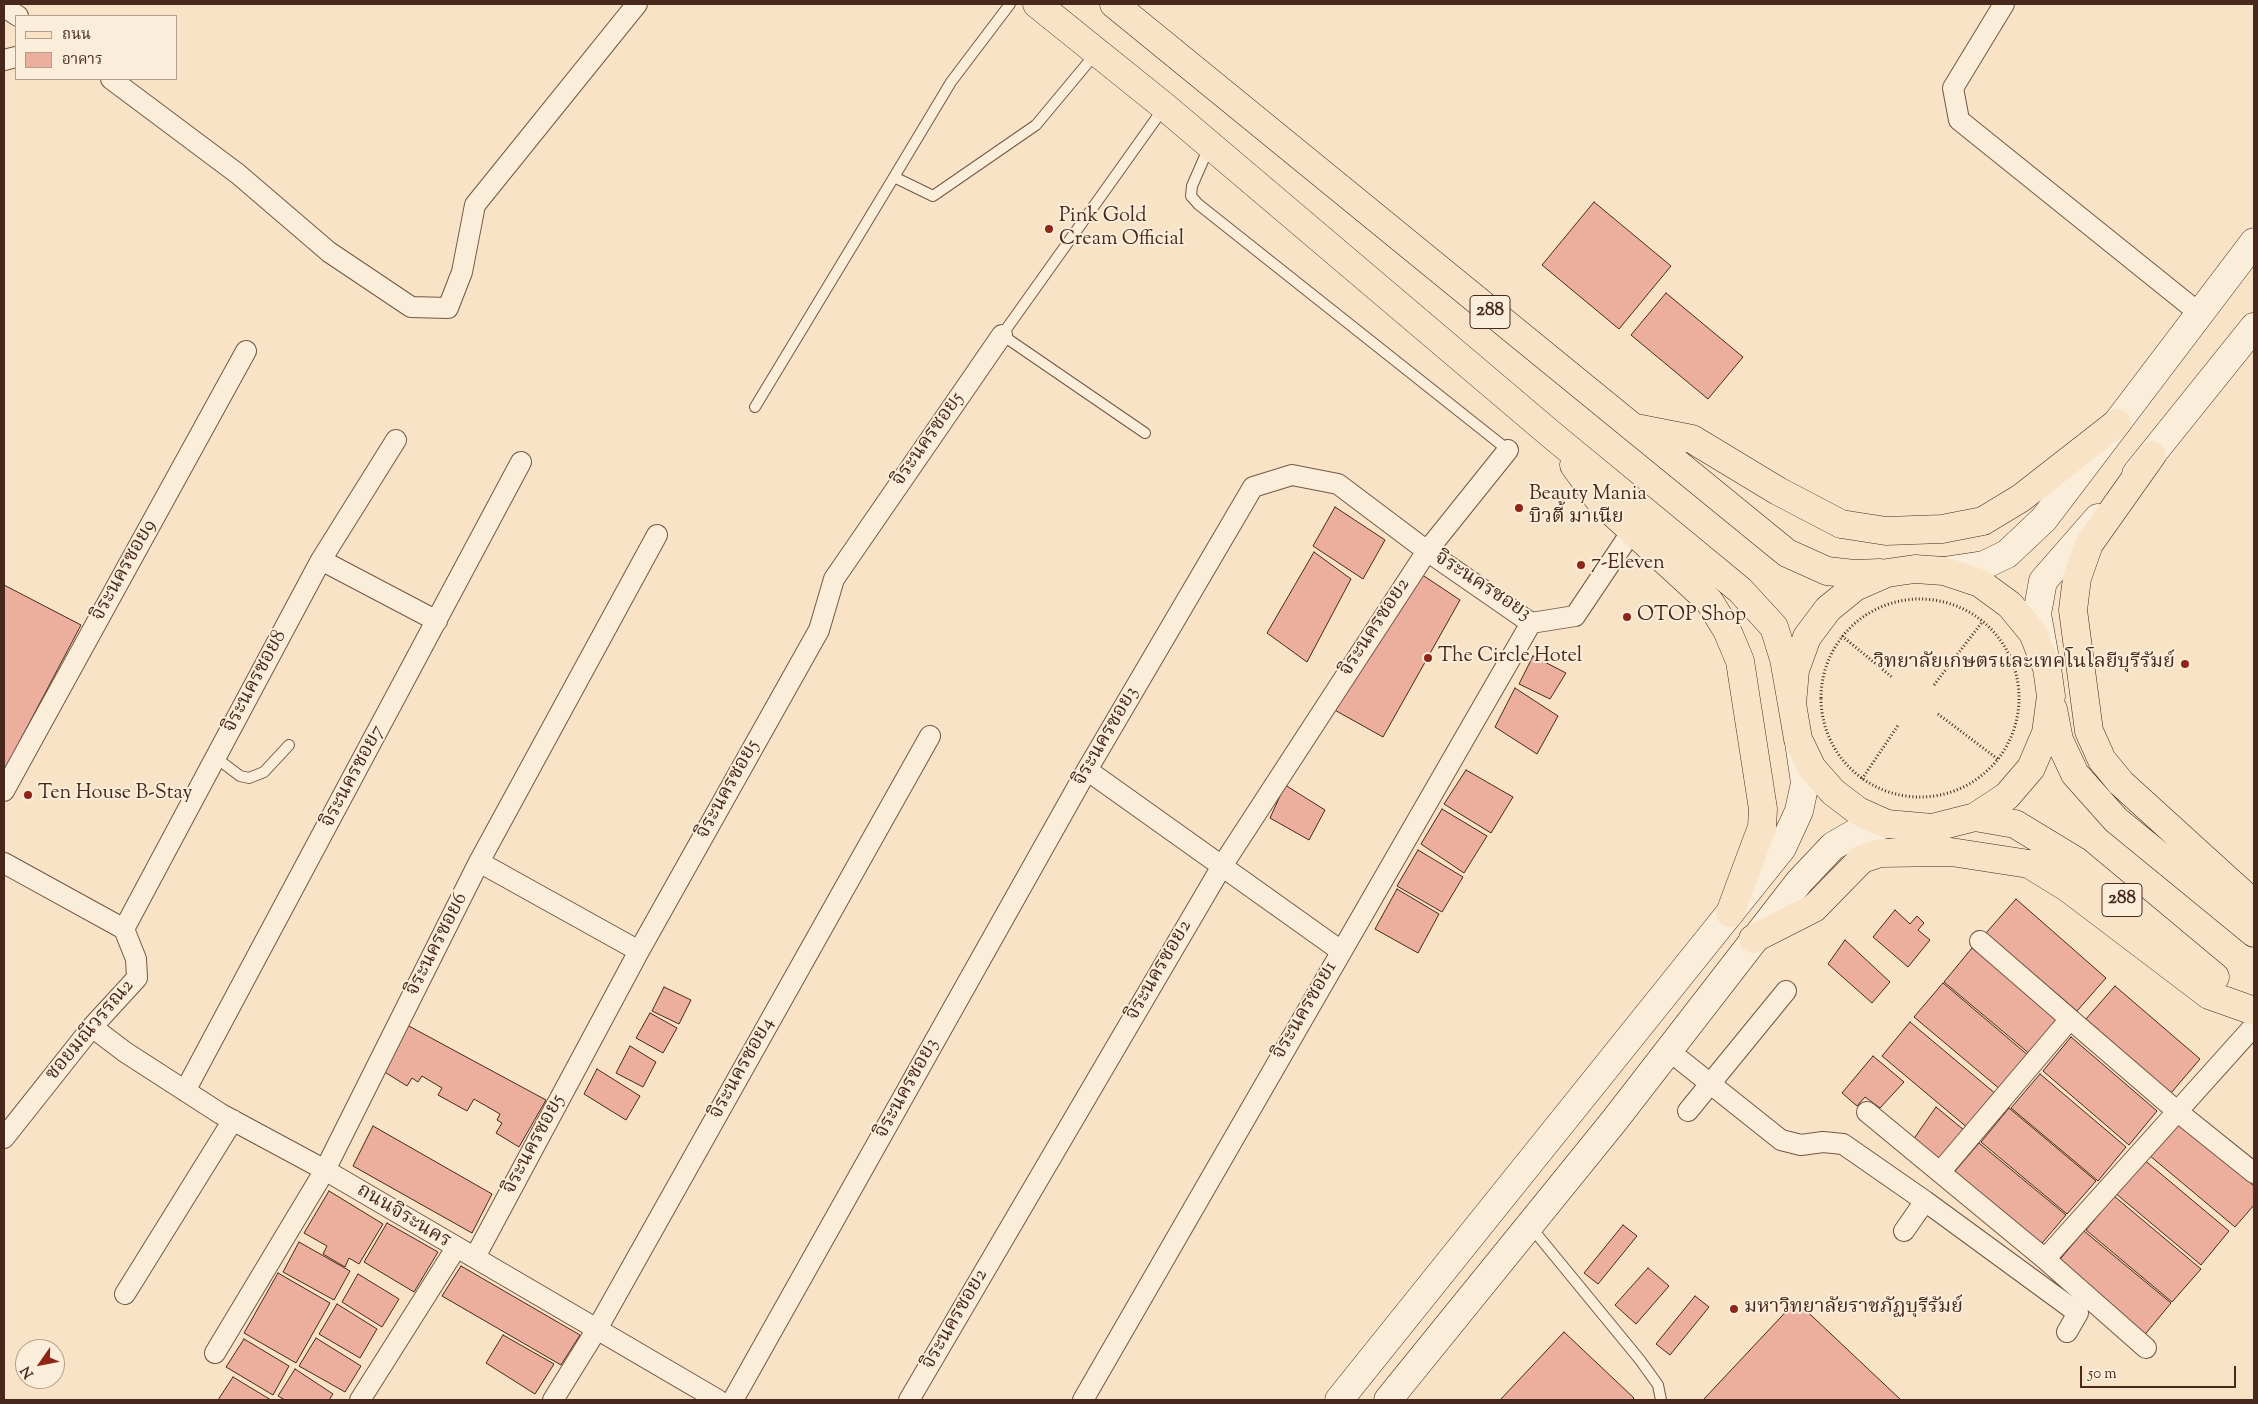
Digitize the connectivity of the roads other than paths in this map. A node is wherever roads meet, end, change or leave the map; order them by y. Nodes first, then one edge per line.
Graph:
1 (636, 4) edge
2 (1010, 4) edge
3 (1037, 4) edge
4 (1114, 4) edge
5 (2004, 4) edge
6 (4, 7) edge
7 (16, 15) edge
8 (1097, 52) junction
9 (112, 80) edge
10 (1165, 107) junction
11 (1210, 146) junction
12 (894, 177) junction
13 (2254, 242) edge
14 (2199, 313) junction
15 (1002, 335) junction
16 (2249, 338) edge
17 (246, 351) dead end
18 (755, 406) dead end
19 (2117, 423) junction
20 (1632, 427) junction
21 (1145, 433) dead end
22 (1553, 436) junction
23 (396, 440) dead end
24 (1508, 450) joint
25 (2152, 455) junction
26 (521, 462) dead end
27 (1632, 531) junction
28 (657, 535) dead end
29 (1427, 551) junction
30 (321, 560) junction
31 (1944, 571) junction
32 (1886, 573) junction
33 (438, 621) junction
34 (1531, 623) junction
35 (2046, 668) junction
36 (2051, 696) junction
37 (1792, 704) junction
38 (930, 736) dead end
39 (1798, 739) junction
40 (289, 745) dead end
41 (215, 757) junction
42 (1087, 770) junction
43 (4, 791) edge
44 (1975, 817) junction
45 (1888, 824) junction
46 (480, 862) junction
47 (4, 863) edge
48 (1222, 866) junction
49 (2254, 904) edge
50 (1730, 912) junction
51 (124, 929) junction
52 (2254, 933) edge
53 (1753, 939) junction
54 (1980, 941) dead end
55 (639, 951) junction
56 (1341, 951) junction
57 (1786, 991) dead end
58 (2254, 1011) edge
59 (2070, 1019) junction
60 (2254, 1026) edge
61 (92, 1027) junction
62 (1668, 1050) junction
63 (1710, 1083) junction
64 (184, 1091) junction
65 (1688, 1111) dead end
66 (1868, 1112) dead end
67 (2178, 1112) junction
68 (233, 1120) junction
69 (4, 1138) edge
70 (325, 1170) junction
71 (1941, 1171) junction
72 (2254, 1173) edge
73 (1925, 1201) junction
74 (1530, 1225) junction
75 (1904, 1231) dead end
76 (456, 1248) junction
77 (474, 1257) junction
78 (2045, 1259) junction
79 (125, 1294) dead end
80 (597, 1330) junction
81 (2067, 1332) dead end
82 (2146, 1348) dead end
83 (215, 1353) dead end
84 (360, 1400) edge
85 (553, 1400) edge
86 (718, 1400) edge
87 (733, 1400) edge
88 (909, 1400) edge
89 (1083, 1400) edge
90 (1339, 1400) edge
91 (1388, 1400) edge
92 (1661, 1400) edge

1 - 9 street
2 - 12 lane
3 - 8 main road, 288
4 - 20 main road, 288
5 - 14 street
6 - 7 street
8 - 10 main road, 288
8 - 12 lane
10 - 11 main road, 288
10 - 15 lane
11 - 22 main road, 288
11 - 24 lane
12 - 18 lane
13 - 14 main road
14 - 19 main road
15 - 21 lane
15 - 55 street, จิระนครซอย5
16 - 25 main road
17 - 43 street, จิระนครซอย9
19 - 20 main road
19 - 31 main road
20 - 32 main road, 288
22 - 27 main road
22 - 37 main road, 288
23 - 30 street, จิระนครซอย8
24 - 29 street, จิระนครซอย2
25 - 35 main road
25 - 49 main road
26 - 33 street, จิระนครซอย7
27 - 34 street, จิระนครซอย3
27 - 50 main road
28 - 46 street, จิระนครซอย6
29 - 34 street, จิระนครซอย3
29 - 42 street, จิระนครซอย3
29 - 48 street, จิระนครซอย2
30 - 33 street
30 - 41 street, จิระนครซอย8
31 - 32 main road
31 - 35 main road
32 - 37 main road
33 - 64 street, จิระนครซอย7
34 - 56 street, จิระนครซอย1
35 - 36 main road
36 - 44 main road
36 - 52 main road
37 - 39 main road
38 - 80 street, จิระนครซอย4
39 - 45 main road
39 - 50 main road
40 - 41 lane
41 - 51 street, จิระนครซอย8
42 - 48 street
42 - 87 street, จิระนครซอย3
44 - 45 main road
44 - 58 main road, 288
45 - 53 main road
46 - 55 street
46 - 70 street, จิระนครซอย6
47 - 51 street
48 - 56 street
48 - 88 street, จิระนครซอย2
50 - 90 main road
51 - 61 street, ซอยมณีวรรณ2
53 - 58 main road
53 - 62 main road
54 - 59 street
55 - 77 street, จิระนครซอย5
56 - 89 street, จิระนครซอย1
57 - 63 street
59 - 67 street
59 - 71 street
60 - 67 street
61 - 64 street, ถนนจิระนคร
61 - 69 street, ซอยมณีวรรณ2
62 - 63 street
62 - 74 main road
63 - 65 street
63 - 73 street
64 - 68 street, ถนนจิระนคร
66 - 71 street
67 - 72 street
67 - 78 street
68 - 70 street, ถนนจิระนคร
68 - 79 street
70 - 76 street, ถนนจิระนคร
70 - 83 street, จิระนครซอย6
71 - 78 street
73 - 75 street
73 - 81 street
74 - 91 main road
74 - 92 lane
76 - 77 street, ถนนจิระนคร
76 - 84 street
77 - 80 street, ถนนจิระนคร
78 - 82 street
80 - 85 street, จิระนครซอย4
80 - 86 street, ถนนจิระนคร

